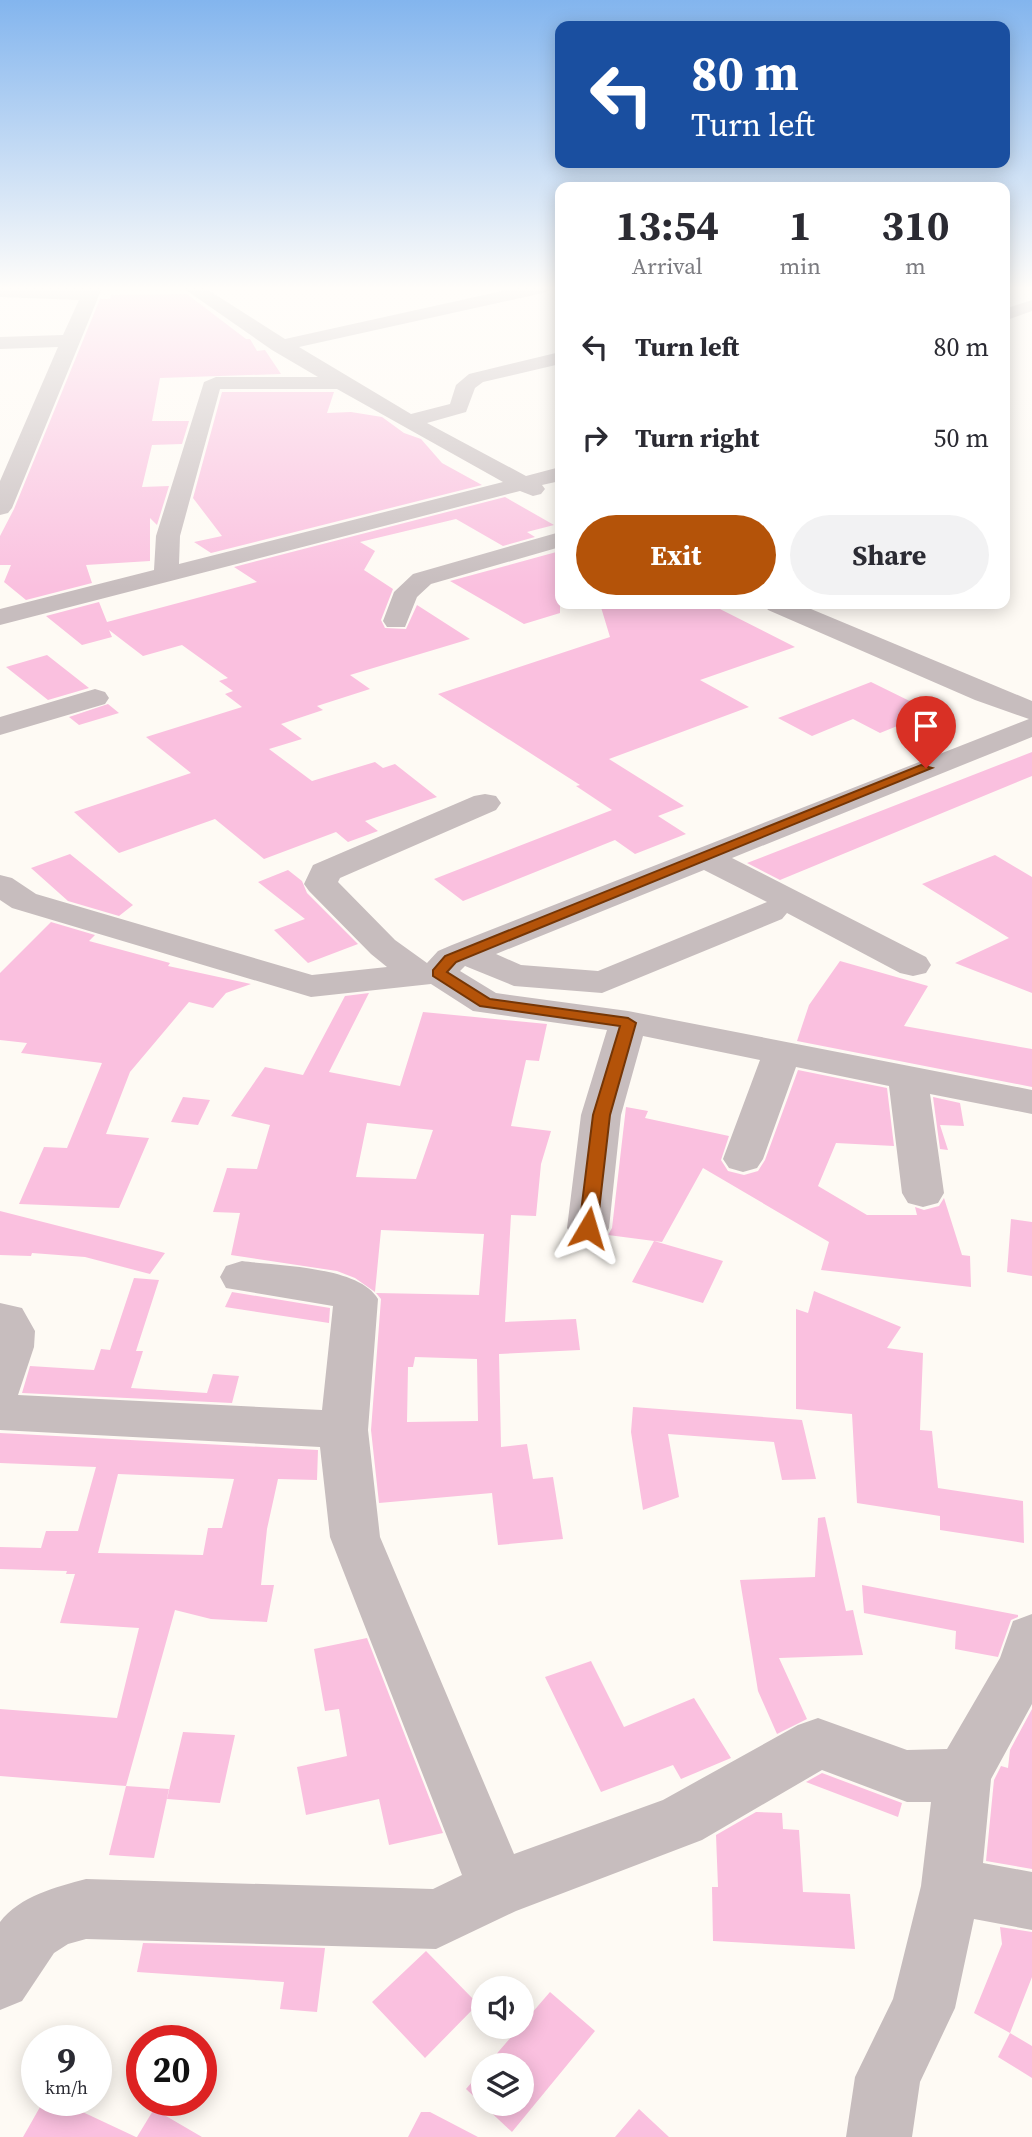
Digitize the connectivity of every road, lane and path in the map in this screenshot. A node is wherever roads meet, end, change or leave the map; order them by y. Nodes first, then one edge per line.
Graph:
1 (46, 388) edge
2 (211, 388) edge
3 (351, 388) edge
4 (465, 388) edge
5 (408, 421) junction
6 (11, 457) edge
7 (555, 475) edge
8 (521, 484) junction
9 (550, 497) dead end
10 (0, 508) edge
11 (555, 540) edge
12 (166, 575) junction
13 (789, 609) edge
14 (0, 617) edge
15 (396, 621) dead end
16 (95, 698) dead end
17 (1032, 711) edge
18 (0, 726) edge
19 (1032, 727) edge
20 (485, 803) dead end
21 (705, 857) junction
22 (0, 885) edge
23 (771, 912) dead end
24 (913, 965) dead end
25 (441, 967) junction
26 (628, 1023) junction
27 (782, 1052) junction
28 (908, 1079) junction
29 (1032, 1102) edge
30 (743, 1159) dead end
31 (923, 1193) dead end
32 (588, 1228) dead end
33 (242, 1277) dead end
34 (0, 1319) edge
35 (0, 1385) edge
36 (0, 1412) edge
37 (344, 1430) junction
38 (1032, 1637) edge
39 (963, 1775) junction
40 (951, 1886) junction
41 (498, 1889) junction
42 (1032, 1901) edge
43 (0, 1979) edge
44 (879, 2137) edge

1 - 6 street
2 - 12 street
3 - 5 street
4 - 5 street
5 - 8 street
6 - 10 street
7 - 8 street
8 - 9 street
8 - 12 street
11 - 15 street
12 - 14 street
13 - 17 street
16 - 18 street
19 - 21 street
20 - 25 street
21 - 24 street
21 - 25 street
22 - 25 street
23 - 25 street
25 - 26 street
26 - 27 street
26 - 32 street
27 - 28 street
27 - 30 street
28 - 29 street
28 - 31 street
33 - 37 street
34 - 35 street
36 - 37 street
37 - 41 street
38 - 39 street
39 - 40 street
39 - 41 street
40 - 42 street
40 - 44 street
41 - 43 street

